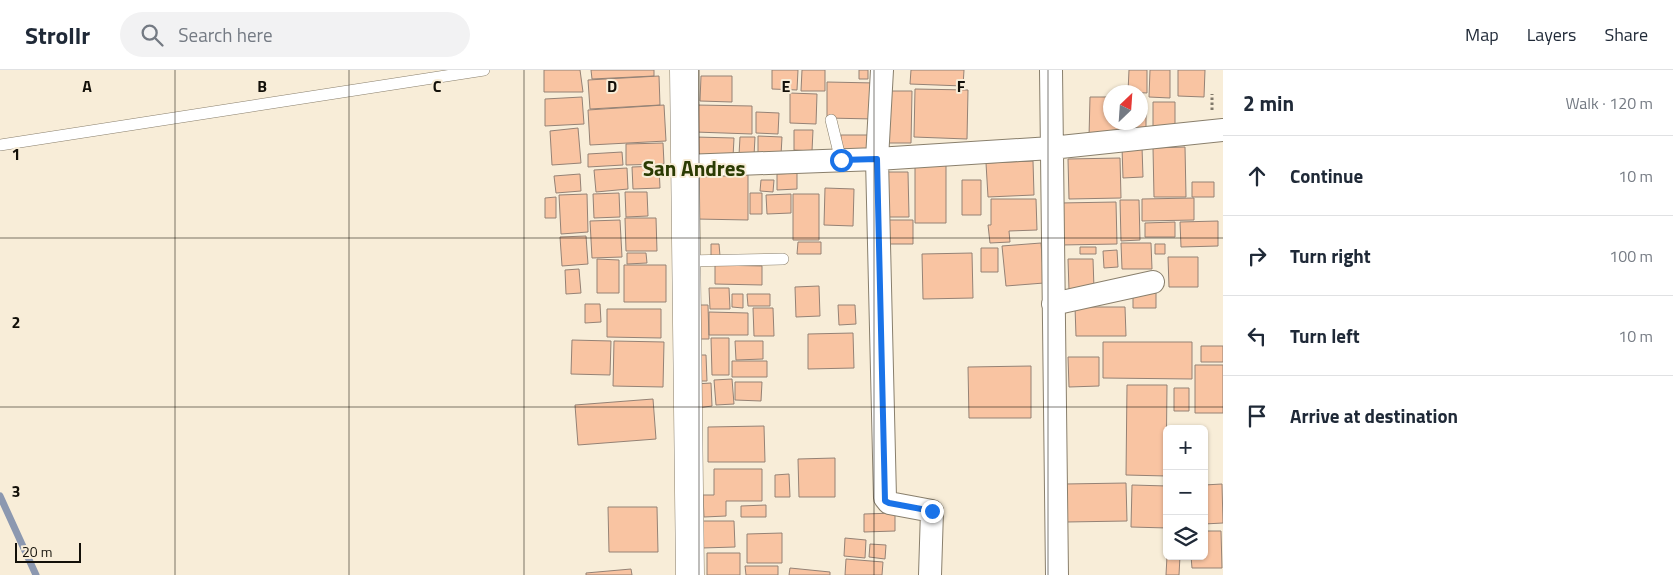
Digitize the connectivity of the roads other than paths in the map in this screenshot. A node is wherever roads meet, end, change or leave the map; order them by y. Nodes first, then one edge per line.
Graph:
1 (484, 70) edge
2 (684, 70) edge
3 (882, 70) edge
4 (1051, 70) edge
5 (831, 120) dead end
6 (1223, 130) edge
7 (0, 145) edge
8 (1051, 148) junction
9 (877, 159) junction
10 (841, 160) junction
11 (684, 166) junction
12 (783, 259) dead end
13 (685, 261) junction
14 (1153, 282) dead end
15 (1053, 304) junction
16 (690, 575) edge
17 (930, 575) edge
18 (1057, 575) edge

1 - 7 lane
2 - 11 street
3 - 9 street
4 - 8 street
5 - 10 lane
6 - 8 street
8 - 9 street
8 - 15 street
9 - 10 street
9 - 17 street
10 - 11 street
11 - 13 street
12 - 13 lane
13 - 16 street
14 - 15 street
15 - 18 street

